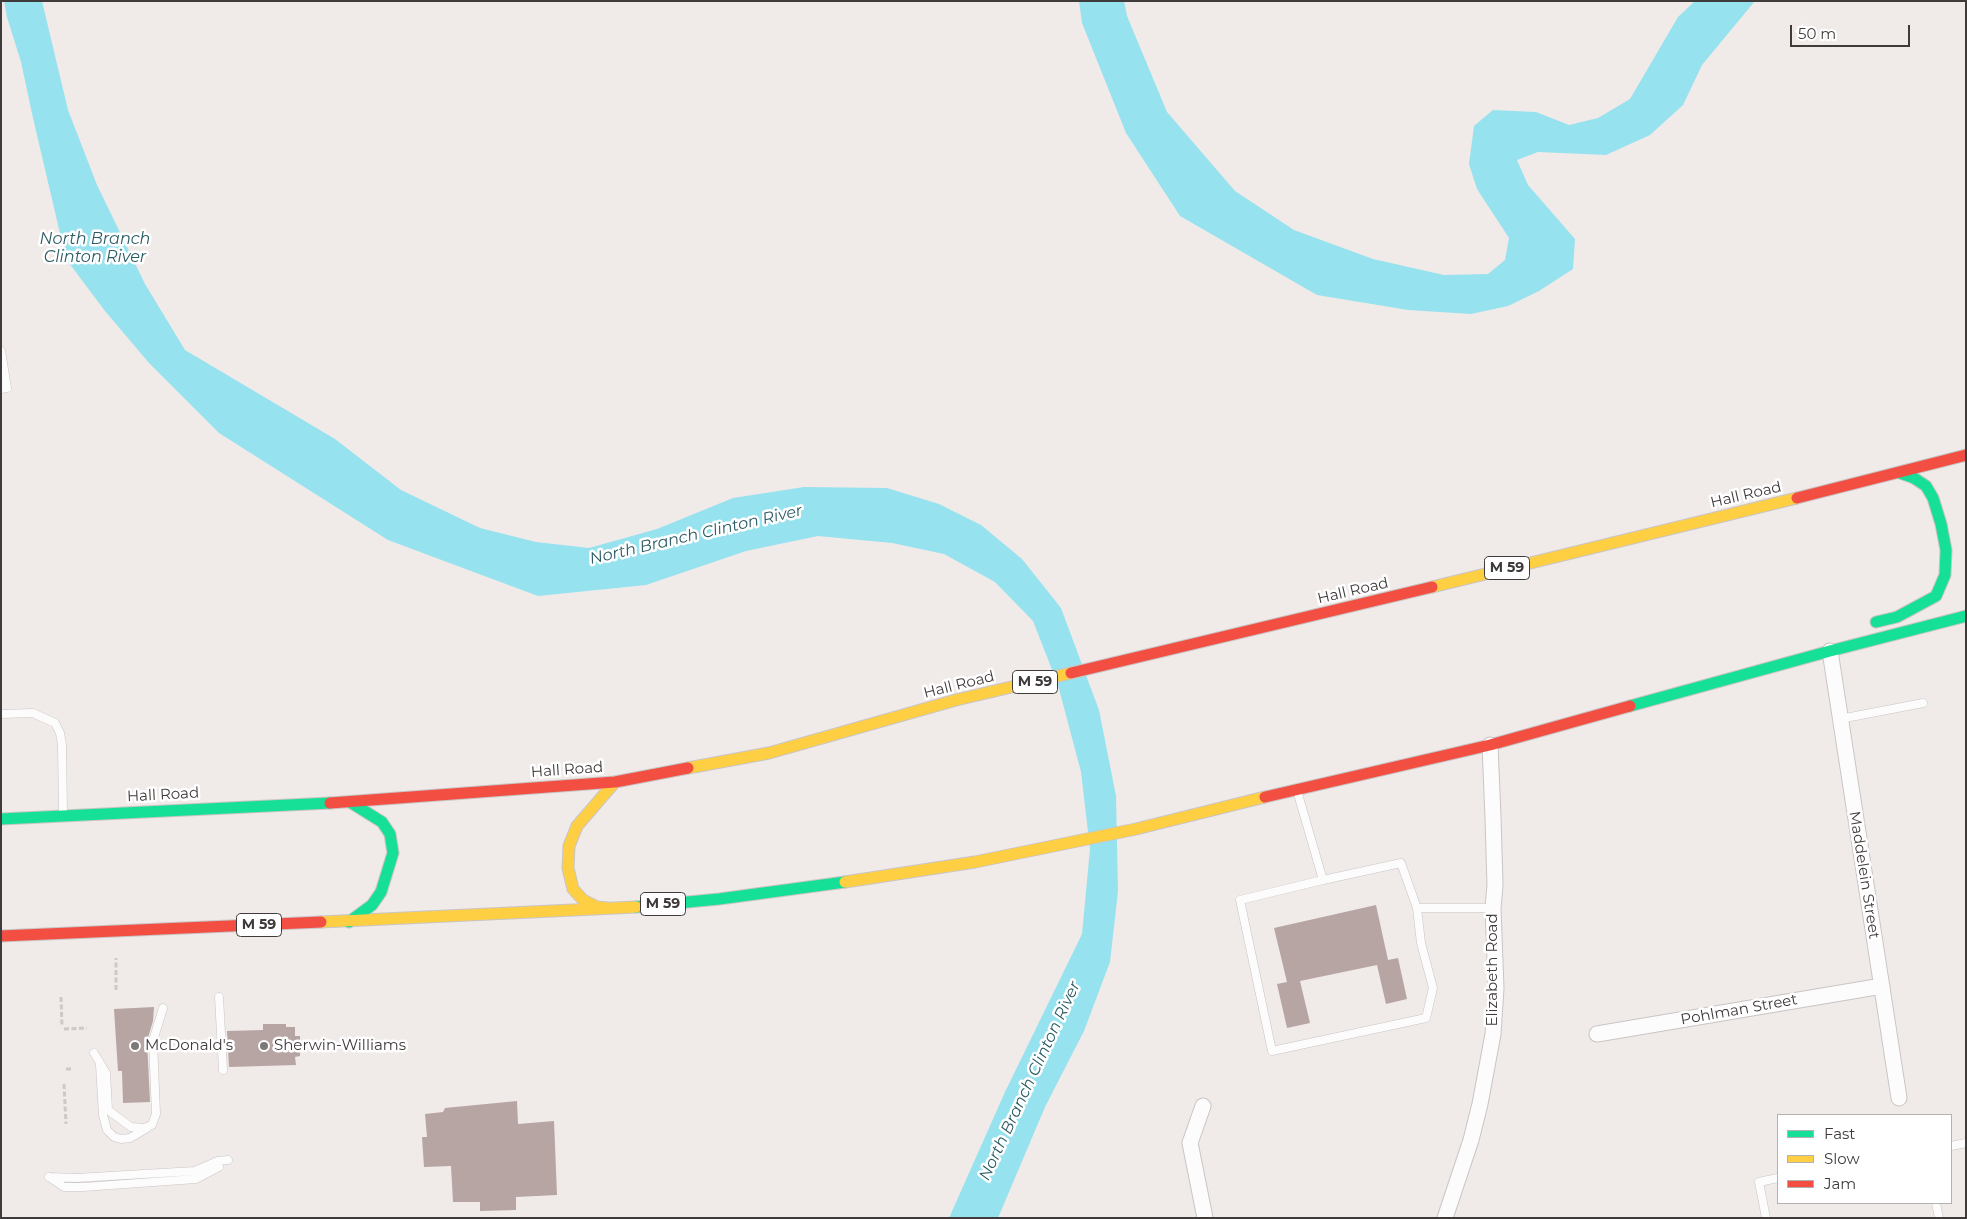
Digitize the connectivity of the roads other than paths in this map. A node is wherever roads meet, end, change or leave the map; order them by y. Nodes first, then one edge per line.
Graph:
1 (1, 351) edge
2 (1, 389) edge
3 (1966, 455) edge
4 (1900, 472) junction
5 (1966, 616) edge
6 (1862, 626) dead end
7 (1830, 651) junction
8 (1923, 703) dead end
9 (1597, 704) dead end
10 (1, 714) edge
11 (1840, 719) junction
12 (1566, 724) junction
13 (1490, 745) junction
14 (615, 782) junction
15 (1296, 790) junction
16 (350, 802) junction
17 (63, 815) junction
18 (1, 819) edge
19 (1323, 880) junction
20 (1416, 908) junction
21 (1493, 908) junction
22 (615, 909) junction
23 (349, 922) junction
24 (1, 936) edge
25 (1882, 986) junction
26 (219, 997) dead end
27 (163, 1008) dead end
28 (1596, 1034) dead end
29 (94, 1053) dead end
30 (100, 1063) junction
31 (223, 1070) dead end
32 (1899, 1098) dead end
33 (1203, 1106) dead end
34 (152, 1125) junction
35 (1966, 1143) edge
36 (1952, 1146) edge
37 (228, 1160) dead end
38 (218, 1167) dead end
39 (1777, 1178) edge
40 (1936, 1204) edge
41 (1205, 1218) edge
42 (1445, 1218) edge
43 (1766, 1218) edge
44 (1939, 1218) edge

1 - 2 lane
3 - 4 highway, Hall Road / M 59
4 - 6 highway
4 - 14 highway, Hall Road / M 59
5 - 7 highway, M 59
7 - 11 street, Maddelein Street
7 - 12 highway, M 59
8 - 11 lane
9 - 12 highway
10 - 17 lane
11 - 25 street, Maddelein Street
12 - 13 highway, M 59
13 - 15 highway, M 59
13 - 21 street, Elizabeth Road
14 - 16 highway, Hall Road / M 59
14 - 22 highway
15 - 19 lane
15 - 22 highway, M 59
16 - 17 highway, Hall Road / M 59
16 - 23 highway
17 - 18 highway, Hall Road / M 59
19 - 20 lane
19 - 20 lane
20 - 21 lane
21 - 42 street, Elizabeth Road
22 - 23 highway, M 59
23 - 24 highway, M 59
25 - 28 street, Pohlman Street
25 - 32 street, Maddelein Street
26 - 31 lane
27 - 34 lane
29 - 30 lane
30 - 34 lane
30 - 34 lane
33 - 41 street
35 - 36 lane
37 - 38 lane
39 - 43 lane
40 - 44 lane

